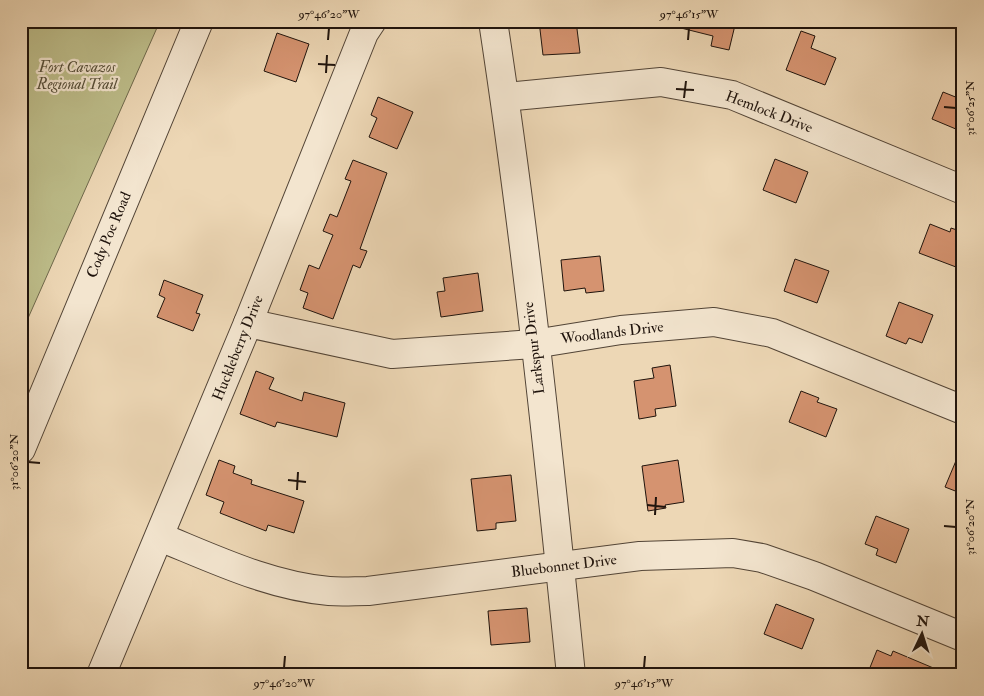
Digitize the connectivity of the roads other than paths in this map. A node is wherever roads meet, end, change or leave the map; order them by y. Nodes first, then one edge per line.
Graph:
1 (199, 21) edge
2 (372, 21) edge
3 (493, 21) edge
4 (505, 97) junction
5 (963, 190) edge
6 (248, 323) junction
7 (534, 344) junction
8 (963, 410) edge
9 (21, 449) edge
10 (160, 537) junction
11 (560, 566) junction
12 (963, 637) edge
13 (101, 675) edge
14 (571, 675) edge

1 - 9 street, Cody Poe Road
2 - 6 street, Huckleberry Drive
3 - 4 street, Larkspur Drive
4 - 5 street, Hemlock Drive
4 - 7 street, Larkspur Drive
6 - 7 street, Woodlands Drive
6 - 10 street, Huckleberry Drive
7 - 8 street, Woodlands Drive
7 - 11 street, Larkspur Drive
10 - 11 street, Bluebonnet Drive
10 - 13 street, Huckleberry Drive
11 - 12 street, Bluebonnet Drive
11 - 14 street, Larkspur Drive

